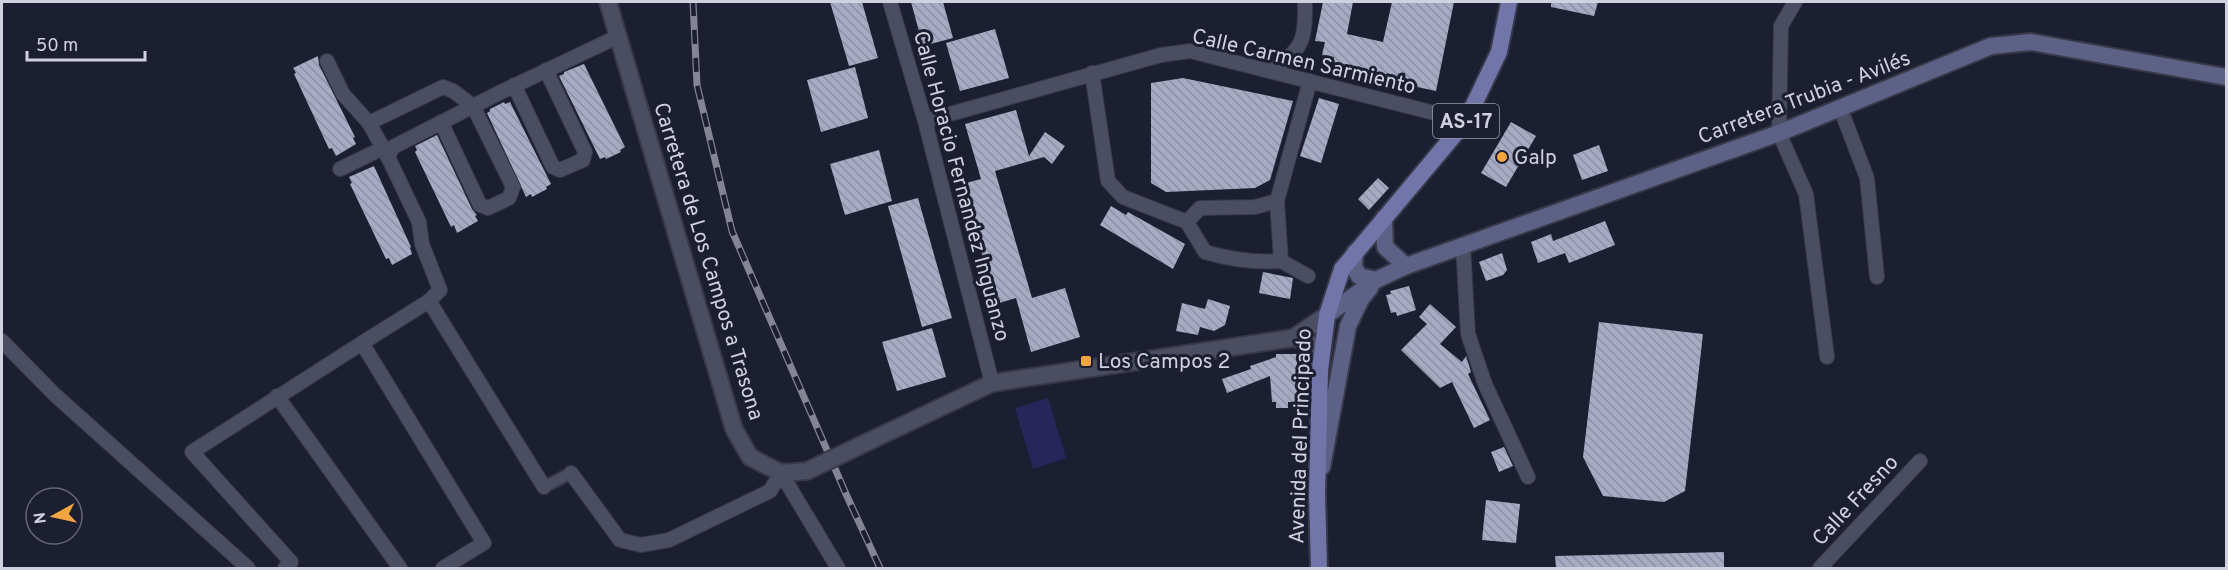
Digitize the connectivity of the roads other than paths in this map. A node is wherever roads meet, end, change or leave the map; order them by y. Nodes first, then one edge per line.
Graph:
1 (608, 2) edge
2 (890, 2) edge
3 (1305, 2) edge
4 (1509, 2) edge
5 (1795, 2) edge
6 (619, 36) junction
7 (327, 61) dead end
8 (546, 70) junction
9 (1272, 70) junction
10 (1092, 73) junction
11 (2226, 77) edge
12 (1310, 81) junction
13 (514, 86) junction
14 (473, 106) junction
15 (1841, 110) junction
16 (925, 121) junction
17 (441, 122) junction
18 (1466, 122) junction
19 (369, 123) junction
20 (1779, 133) junction
21 (386, 153) junction
22 (340, 169) dead end
23 (1277, 201) junction
24 (1384, 218) junction
25 (1187, 222) junction
26 (1463, 245) junction
27 (1355, 252) junction
28 (1281, 261) junction
29 (1406, 266) junction
30 (1308, 276) dead end
31 (1877, 277) dead end
32 (1376, 280) junction
33 (429, 301) junction
34 (1327, 315) junction
35 (1293, 338) junction
36 (2, 341) edge
37 (362, 343) junction
38 (1827, 357) dead end
39 (1320, 370) junction
40 (992, 382) junction
41 (277, 396) junction
42 (1920, 461) dead end
43 (572, 473) joint
44 (781, 473) junction
45 (1528, 477) dead end
46 (544, 488) joint
47 (1317, 495) junction
48 (248, 568) edge
49 (285, 568) edge
50 (400, 568) edge
51 (443, 568) edge
52 (838, 568) edge
53 (1319, 568) edge
54 (1820, 568) edge

1 - 6 street, Carretera de Los Campos a Trasona
2 - 16 street, Calle Horacio Fernandez Inguanzo
3 - 9 street
4 - 18 main road, Avenida del Principado / AS-17
5 - 20 street
6 - 8 street
6 - 44 street, Carretera de Los Campos a Trasona
7 - 19 street
8 - 13 street
8 - 13 street
9 - 10 street, Calle Carmen Sarmiento
9 - 12 street, Calle Carmen Sarmiento
10 - 16 street, Calle Carmen Sarmiento
10 - 25 street
11 - 15 main road, Carretera Trubia - Avilés
12 - 18 street, Calle Carmen Sarmiento
12 - 23 street
13 - 14 street
14 - 17 street
14 - 17 street
14 - 19 street
15 - 20 main road, Carretera Trubia - Avilés
15 - 31 street
16 - 40 street, Calle Horacio Fernandez Inguanzo
17 - 21 street
18 - 24 main road, Avenida del Principado / AS-17
19 - 21 street
20 - 26 main road, Carretera Trubia - Avilés
20 - 38 street
21 - 22 street
21 - 33 street
23 - 25 street
23 - 28 street
24 - 27 main road, Avenida del Principado / AS-17
24 - 29 main road
25 - 28 street
26 - 29 main road, Carretera Trubia - Avilés
26 - 45 street
27 - 32 main road
27 - 34 main road, Avenida del Principado / AS-17
28 - 30 street
29 - 32 main road, Carretera Trubia - Avilés
32 - 34 main road, Carretera Trubia - Avilés
32 - 47 main road
33 - 37 street
33 - 46 street
34 - 35 street
34 - 39 main road, Avenida del Principado / AS-17
35 - 39 street
35 - 40 street
36 - 48 street
37 - 41 street
37 - 51 street
39 - 47 main road, Avenida del Principado / AS-17
40 - 44 street, bridge
41 - 49 street
41 - 50 street
42 - 54 street, Calle Fresno
43 - 44 street
43 - 46 street
44 - 52 street
47 - 53 main road, Avenida del Principado / AS-17

